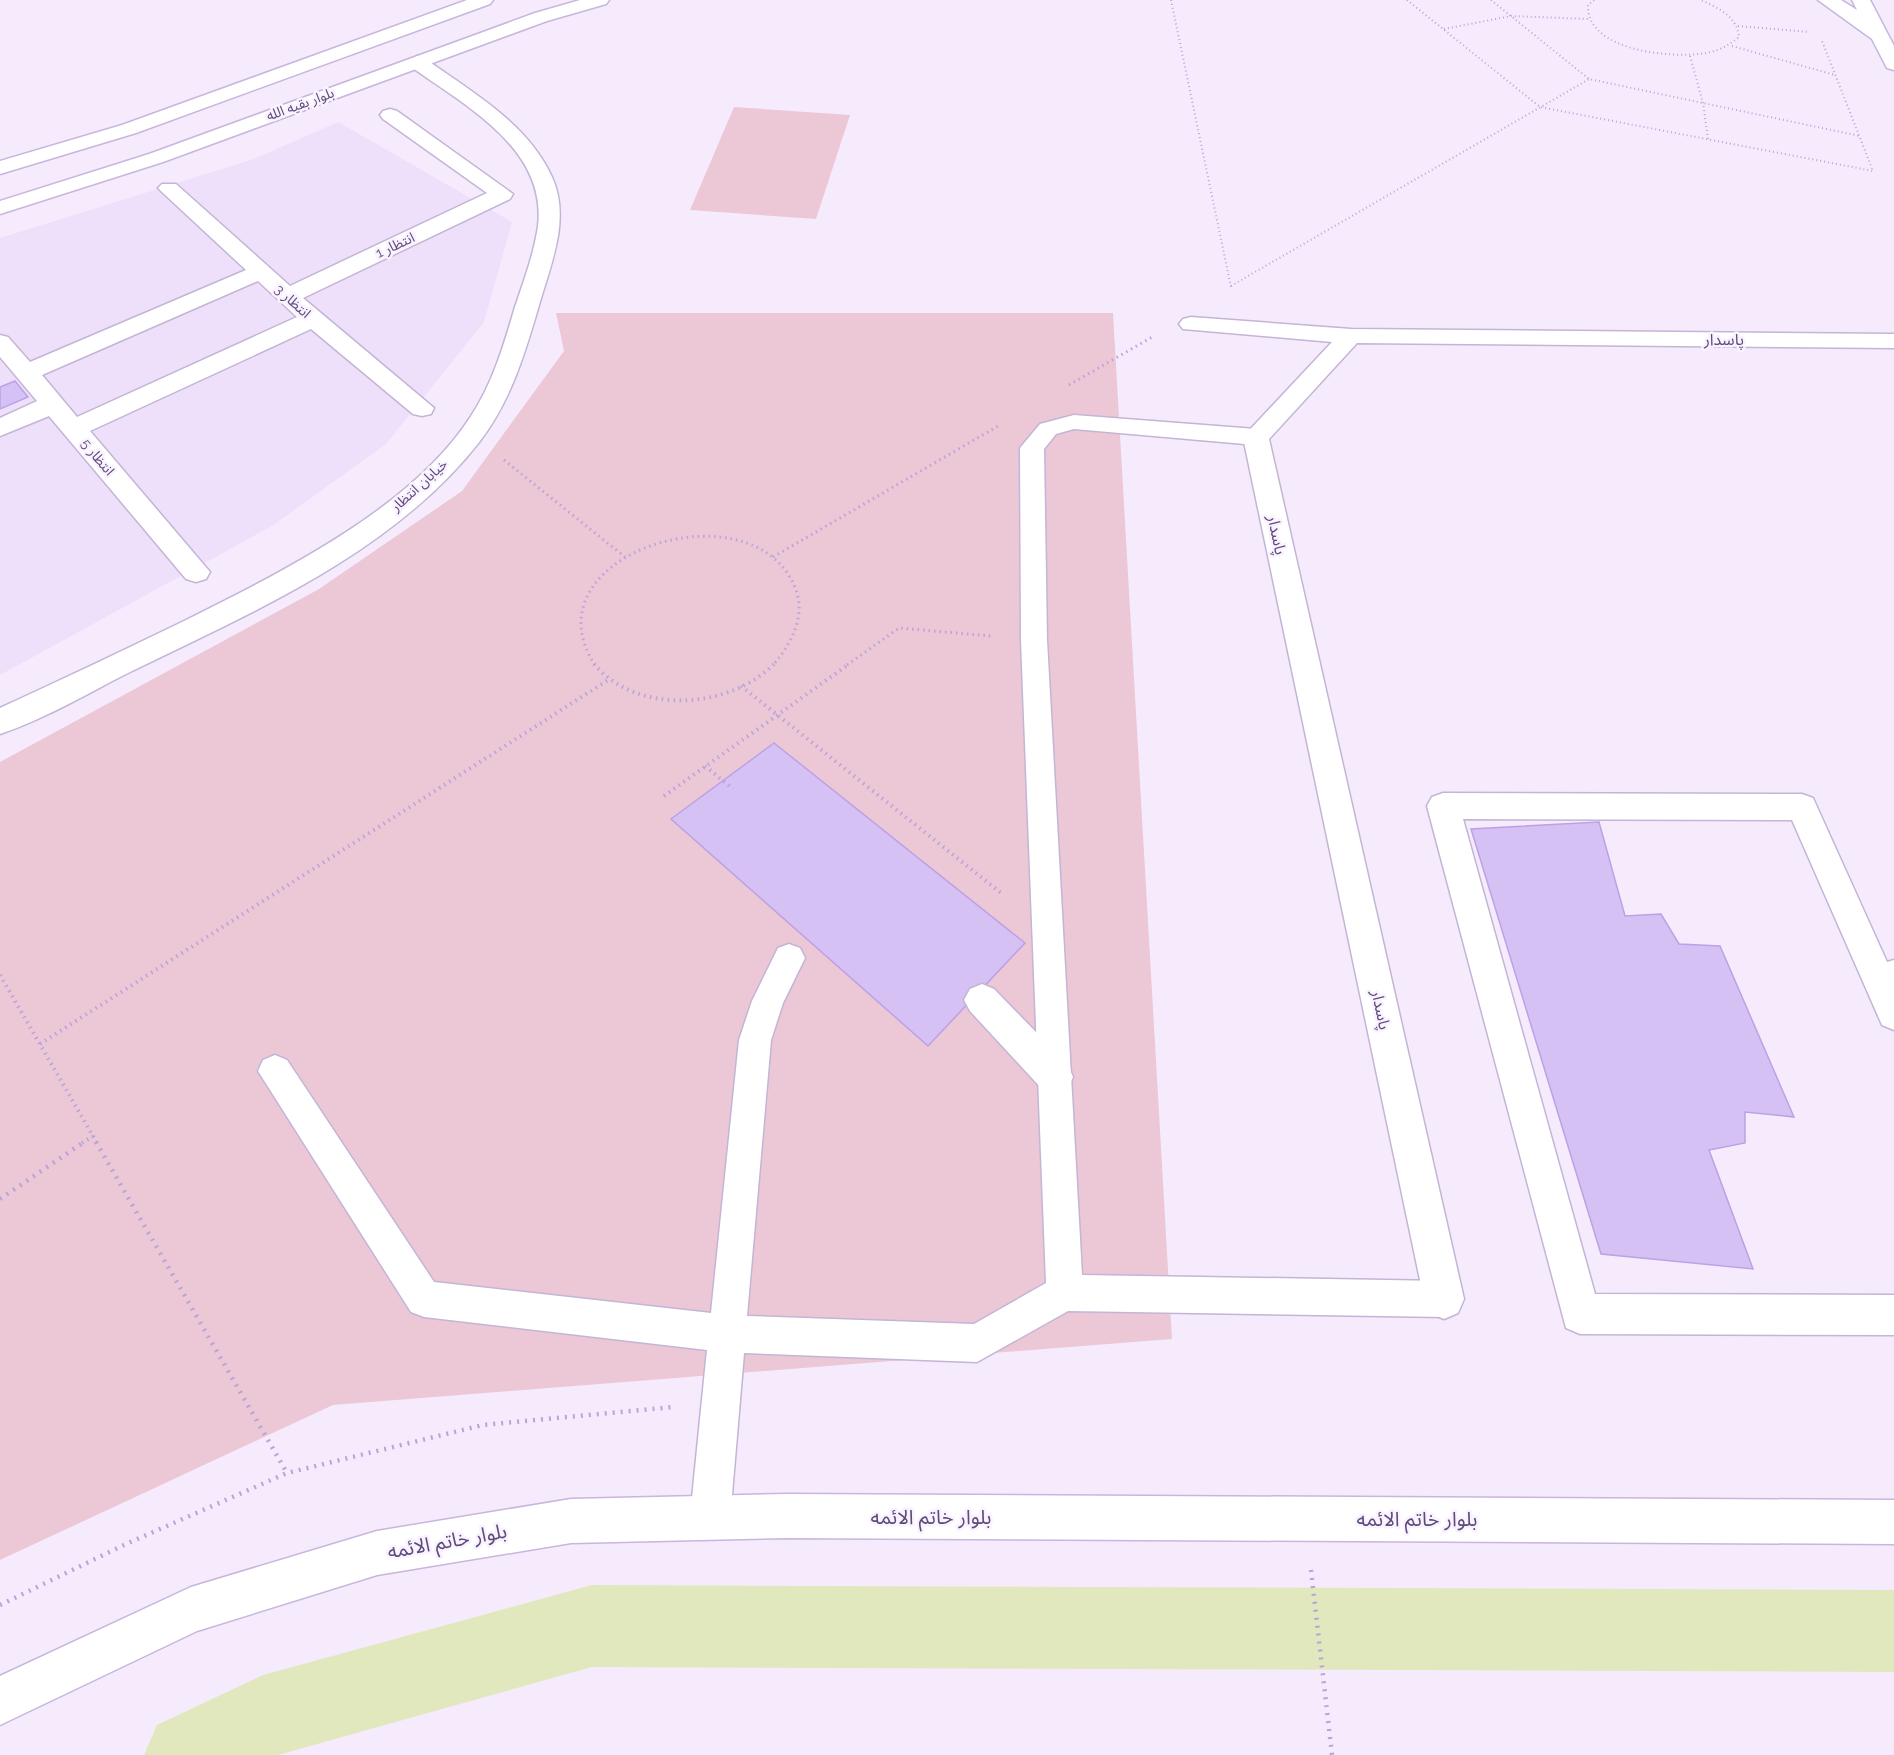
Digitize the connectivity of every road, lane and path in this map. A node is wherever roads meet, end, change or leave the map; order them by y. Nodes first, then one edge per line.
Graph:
1 (484, 0) edge
2 (600, 0) edge
3 (1171, 0) edge
4 (1407, 0) edge
5 (1491, 0) edge
6 (1594, 0) edge
7 (1701, 0) edge
8 (1827, 0) edge
9 (1861, 0) edge
10 (1511, 16) junction
11 (1589, 19) junction
12 (1738, 26) junction
13 (1444, 29) junction
14 (1880, 39) junction
15 (1732, 46) junction
16 (1690, 56) junction
17 (417, 62) junction
18 (1894, 64) edge
19 (1835, 75) junction
20 (1589, 79) junction
21 (1703, 103) junction
22 (1540, 107) junction
23 (390, 115) dead end
24 (1860, 136) junction
25 (1708, 139) junction
26 (0, 168) edge
27 (169, 188) dead end
28 (0, 208) edge
29 (261, 272) junction
30 (1231, 286) junction
31 (288, 296) junction
32 (314, 319) junction
33 (1191, 324) joint
34 (1240, 327) junction
35 (1351, 336) junction
36 (1894, 341) edge
37 (0, 342) edge
38 (26, 373) junction
39 (1063, 388) dead end
40 (53, 405) junction
41 (423, 408) dead end
42 (1001, 425) dead end
43 (0, 428) edge
44 (74, 428) junction
45 (471, 434) junction
46 (1256, 437) junction
47 (625, 557) junction
48 (773, 557) junction
49 (196, 572) dead end
50 (1034, 640) junction
51 (608, 680) junction
52 (741, 686) junction
53 (776, 714) junction
54 (0, 722) edge
55 (705, 766) junction
56 (733, 789) dead end
57 (664, 796) dead end
58 (1048, 930) junction
59 (789, 958) dead end
60 (0, 975) edge
61 (1886, 978) edge
62 (982, 1000) dead end
63 (1894, 1014) edge
64 (40, 1044) junction
65 (274, 1071) dead end
66 (1055, 1077) junction
67 (93, 1136) junction
68 (0, 1199) edge
69 (1065, 1293) junction
70 (1444, 1299) joint
71 (1894, 1315) edge
72 (728, 1334) junction
73 (721, 1402) junction
74 (287, 1473) junction
75 (710, 1518) junction
76 (1305, 1518) junction
77 (1894, 1522) edge
78 (0, 1605) edge
79 (0, 1701) edge
80 (1332, 1755) edge

1 - 26 street
2 - 17 street, بلوار بقیه الله
3 - 30 path
4 - 13 path
5 - 10 path
6 - 11 path
7 - 12 path
8 - 14 street
9 - 14 street
10 - 11 path
10 - 13 path
10 - 20 path
11 - 16 path
12 - 15 path
12 - 19 path
13 - 22 path
14 - 18 street
15 - 16 path
15 - 19 path
16 - 21 path
17 - 28 street, بلوار بقیه الله
17 - 45 street, خیابان انتظار
19 - 24 path
20 - 21 path
20 - 22 path
21 - 24 path
21 - 25 path
22 - 25 path
22 - 30 path
23 - 31 street, انتظار 1
24 - 25 path
27 - 29 street, انتظار 3
29 - 31 street, انتظار 3
29 - 38 street
30 - 34 path
31 - 32 street, انتظار 3
32 - 41 street, انتظار 3
32 - 44 street
33 - 34 street, پاسدار
33 - 39 path
34 - 35 street, پاسدار
35 - 36 street, پاسدار
35 - 46 street
37 - 38 street, انتظار 5
38 - 40 street, انتظار 5
40 - 43 street
40 - 44 street, انتظار 5
42 - 48 path
44 - 49 street, انتظار 5
45 - 47 path
45 - 54 street, خیابان انتظار
46 - 50 lane
46 - 70 street, پاسدار
47 - 48 path
47 - 51 path
48 - 52 path
50 - 53 path
50 - 58 lane
51 - 52 path
51 - 64 path
52 - 53 path
53 - 55 path
53 - 58 path
55 - 56 path
55 - 57 path
58 - 66 lane
59 - 72 lane
60 - 64 path
61 - 63 street
61 - 71 street
62 - 66 street
64 - 67 path
65 - 72 lane
66 - 69 lane
67 - 68 path
67 - 74 path
69 - 70 lane
69 - 72 lane
72 - 73 lane
73 - 74 path
73 - 75 lane
74 - 78 path
75 - 76 street, بلوار خاتم الائمه
75 - 79 street, بلوار خاتم الائمه
76 - 77 street, بلوار خاتم الائمه
76 - 80 path

